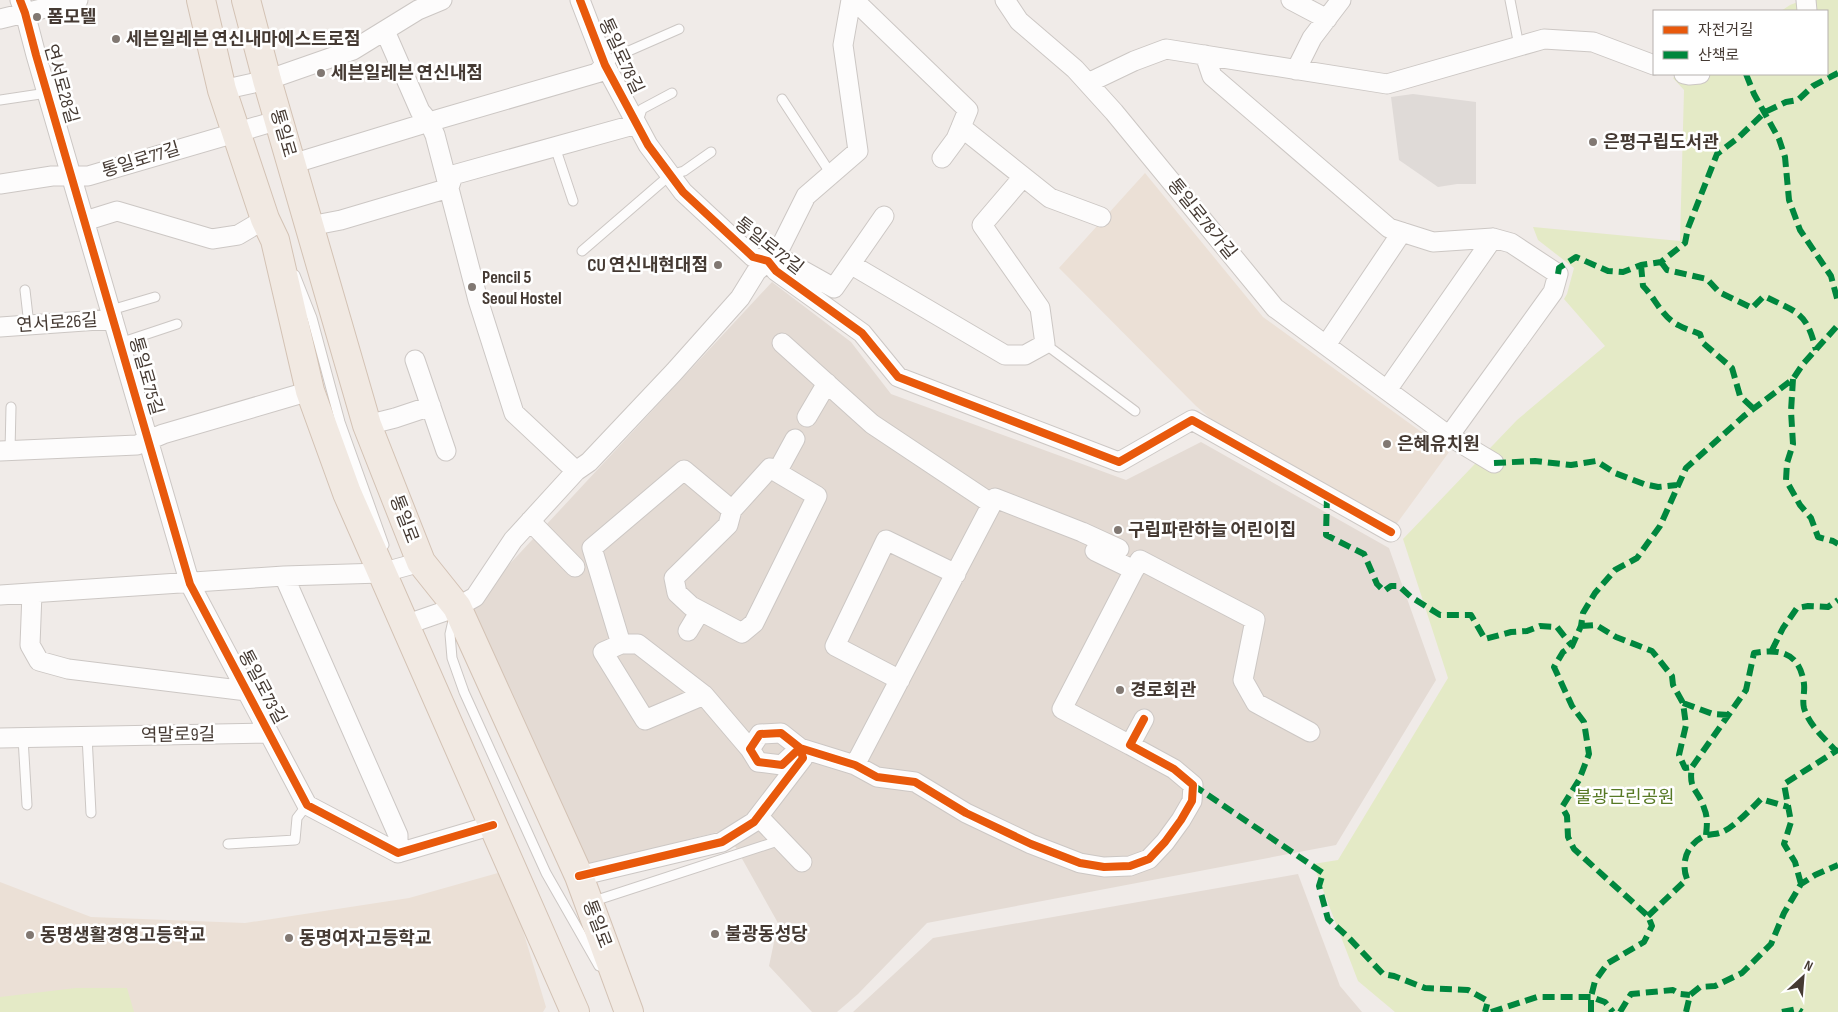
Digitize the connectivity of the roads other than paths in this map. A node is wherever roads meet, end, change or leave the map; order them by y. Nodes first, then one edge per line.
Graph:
1 (78, 0) edge
2 (201, 0) edge
3 (246, 0) edge
4 (442, 0) edge
5 (580, 0) edge
6 (853, 0) edge
7 (1005, 0) edge
8 (1291, 0) edge
9 (1342, 0) edge
10 (1510, 0) edge
11 (23, 6) edge
12 (1326, 18) junction
13 (0, 19) edge
14 (679, 30) dead end
15 (384, 31) junction
16 (1519, 46) junction
17 (1205, 55) junction
18 (605, 65) junction
19 (1653, 65) edge
20 (1296, 70) junction
21 (267, 80) junction
22 (1088, 83) junction
23 (222, 90) junction
24 (47, 93) junction
25 (672, 93) dead end
26 (782, 99) dead end
27 (0, 100) edge
28 (279, 120) junction
29 (429, 122) junction
30 (637, 124) junction
31 (961, 127) junction
32 (237, 132) junction
33 (555, 146) junction
34 (711, 152) dead end
35 (942, 158) dead end
36 (292, 164) junction
37 (831, 174) junction
38 (670, 175) junction
39 (1023, 176) junction
40 (72, 177) junction
41 (0, 184) edge
42 (449, 188) junction
43 (573, 201) dead end
44 (884, 216) dead end
45 (1101, 217) dead end
46 (85, 221) junction
47 (310, 226) junction
48 (1402, 232) junction
49 (1493, 238) junction
50 (281, 246) junction
51 (582, 251) dead end
52 (768, 261) junction
53 (852, 265) junction
54 (25, 290) dead end
55 (155, 297) dead end
56 (112, 315) junction
57 (29, 324) junction
58 (177, 324) dead end
59 (0, 326) edge
60 (120, 343) junction
61 (782, 343) dead end
62 (1045, 344) junction
63 (1326, 345) junction
64 (415, 360) dead end
65 (827, 383) junction
66 (1386, 390) junction
67 (310, 391) junction
68 (11, 406) dead end
69 (431, 406) junction
70 (1135, 411) dead end
71 (807, 417) dead end
72 (367, 425) junction
73 (1449, 436) junction
74 (795, 439) dead end
75 (149, 441) junction
76 (5, 451) edge
77 (446, 451) dead end
78 (1494, 463) dead end
79 (576, 471) junction
80 (777, 472) junction
81 (992, 504) junction
82 (732, 510) junction
83 (530, 520) junction
84 (1391, 532) dead end
85 (1091, 549) dead end
86 (1118, 550) dead end
87 (421, 562) junction
88 (575, 567) dead end
89 (1134, 570) junction
90 (381, 573) junction
91 (956, 574) junction
92 (284, 576) junction
93 (190, 584) junction
94 (32, 593) junction
95 (0, 595) edge
96 (456, 607) junction
97 (700, 611) junction
98 (405, 625) junction
99 (688, 631) dead end
100 (621, 644) junction
101 (900, 680) junction
102 (247, 691) junction
103 (704, 695) junction
104 (1144, 719) dead end
105 (1310, 732) dead end
106 (270, 733) junction
107 (87, 736) junction
108 (0, 738) edge
109 (23, 738) junction
110 (1130, 745) junction
111 (800, 748) junction
112 (750, 749) junction
113 (855, 765) junction
114 (27, 805) dead end
115 (307, 805) junction
116 (91, 813) dead end
117 (759, 817) junction
118 (493, 825) junction
119 (782, 840) junction
120 (228, 844) dead end
121 (398, 853) junction
122 (802, 862) dead end
123 (579, 876) junction
124 (588, 903) junction
125 (575, 1012) edge
126 (627, 1012) edge

1 - 11 street
2 - 23 main road
3 - 21 main road, 통일로
4 - 15 street
5 - 18 street, 통일로78길
6 - 31 street, 통일로72길
6 - 37 street, 통일로72길
7 - 22 street, 통일로78가길
8 - 12 street
9 - 12 street
10 - 16 lane
11 - 13 street
11 - 24 street, 연서로28길
12 - 20 street
14 - 18 lane, 통일로78길
15 - 21 street
15 - 29 street
16 - 19 street
16 - 20 street
17 - 20 street
17 - 22 street
17 - 48 street
18 - 29 street, 통일로78길
18 - 30 street, 통일로78길
21 - 23 street
21 - 28 main road, 통일로
22 - 63 street, 통일로78가길
23 - 32 main road
24 - 27 lane, 연서로28길
24 - 40 street, 연서로28길
25 - 30 lane
26 - 37 lane
28 - 32 street, 통일로77길
28 - 36 main road, 통일로
29 - 36 street, 통일로78길
29 - 42 street
30 - 33 street
30 - 38 street, 통일로72길
31 - 35 street
31 - 39 street
32 - 40 street, 통일로77길
32 - 50 main road
33 - 42 street
33 - 43 lane
34 - 38 lane
36 - 47 main road, 통일로
37 - 52 street, 통일로72길
38 - 51 lane
38 - 52 street, 통일로72길
39 - 45 street
39 - 62 street
40 - 41 street, 통일로77길
40 - 46 street, 통일로75길
42 - 47 street
42 - 79 street
44 - 53 street, 통일로72길
46 - 50 street
46 - 56 street, 통일로75길
47 - 72 main road, 통일로
48 - 49 street
48 - 63 street
49 - 66 street
49 - 73 street
50 - 67 main road
50 - 90 lane
52 - 53 street, 통일로72길
52 - 79 street, 통일로72길
52 - 84 street, 통일로72길
53 - 62 street
54 - 57 lane
55 - 56 lane
56 - 57 street, 연서로26길
56 - 60 street, 통일로75길
57 - 59 street, 연서로26길
58 - 60 lane
60 - 75 street, 통일로75길
61 - 65 street
62 - 70 lane
63 - 66 street, 통일로78가길
64 - 69 street
65 - 71 street
65 - 81 street
66 - 73 street, 통일로78가길
67 - 75 street, 통일로75길
67 - 90 main road
68 - 76 lane
69 - 72 street
69 - 77 street
72 - 87 main road, 통일로
73 - 78 street, 통일로78가길
74 - 80 street
75 - 76 street, 통일로75길
75 - 93 street, 통일로75길
79 - 83 street, 통일로72길
80 - 82 street
80 - 97 street
81 - 86 street
81 - 91 street
82 - 97 street
82 - 100 street
83 - 88 street
83 - 96 street, 통일로72길
85 - 89 street
87 - 90 street
87 - 96 main road, 통일로
89 - 105 street
89 - 110 street
90 - 92 street
90 - 98 main road
91 - 101 street
91 - 101 street
92 - 93 street
92 - 121 street
93 - 94 street
93 - 102 street, 통일로73길
94 - 95 street
94 - 102 street, 통일로73길
96 - 98 street, 통일로72길
96 - 123 main road, 통일로
96 - 126 lane
97 - 99 street
98 - 118 main road
100 - 103 street
100 - 103 street
101 - 113 street
102 - 106 street, 통일로73길
103 - 112 street
104 - 110 street
106 - 107 street, 역말로9길
106 - 115 street, 통일로73길
107 - 109 street, 역말로9길
107 - 116 lane
108 - 109 street, 역말로9길
109 - 114 lane
110 - 113 street
111 - 112 street
111 - 112 street
111 - 113 street
111 - 117 street
115 - 120 lane
115 - 121 street
117 - 119 street
117 - 123 street
118 - 121 street
118 - 125 main road
119 - 122 street
119 - 124 lane
123 - 124 main road, 통일로
124 - 126 main road, 통일로

